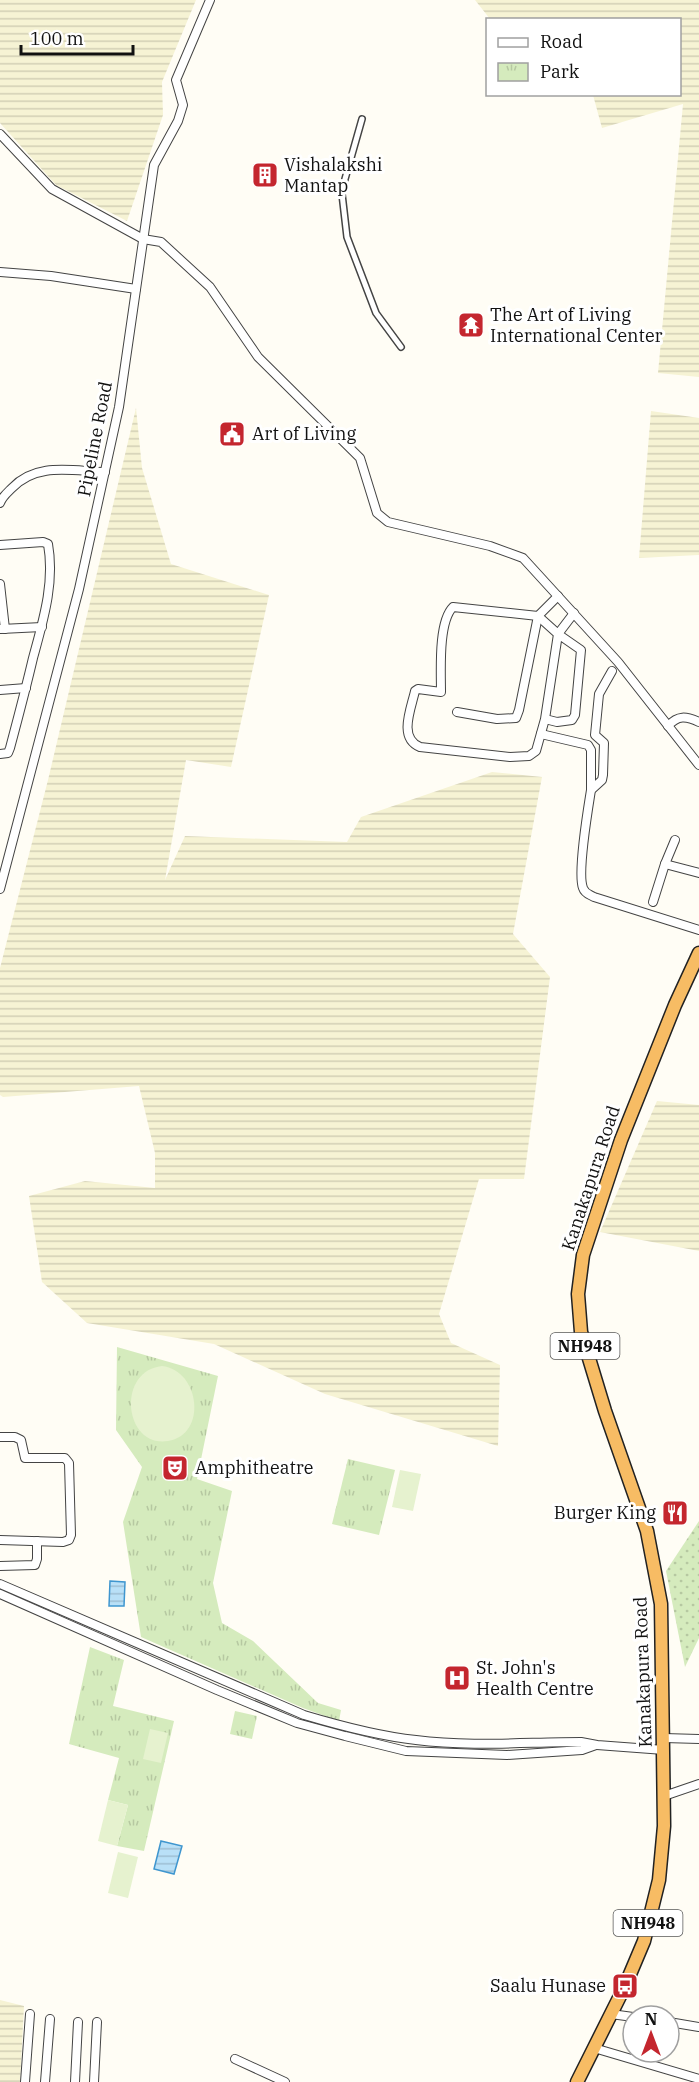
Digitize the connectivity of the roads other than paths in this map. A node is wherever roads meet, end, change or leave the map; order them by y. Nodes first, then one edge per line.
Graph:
1 (210, 0) edge
2 (362, 119) dead end
3 (0, 134) edge
4 (143, 239) junction
5 (0, 272) edge
6 (136, 289) junction
7 (401, 347) dead end
8 (105, 472) junction
9 (0, 503) edge
10 (0, 545) edge
11 (0, 584) edge
12 (558, 596) junction
13 (574, 613) junction
14 (538, 616) junction
15 (42, 627) junction
16 (2, 629) edge
17 (558, 634) junction
18 (612, 671) dead end
19 (26, 688) junction
20 (0, 690) edge
21 (457, 712) dead end
22 (545, 719) junction
23 (699, 722) edge
24 (669, 726) junction
25 (541, 734) junction
26 (0, 754) edge
27 (699, 765) edge
28 (591, 790) junction
29 (675, 840) dead end
30 (665, 864) junction
31 (699, 873) edge
32 (0, 889) edge
33 (653, 902) dead end
34 (699, 930) edge
35 (699, 953) edge
36 (0, 1437) edge
37 (0, 1540) edge
38 (37, 1541) junction
39 (0, 1566) edge
40 (0, 1584) edge
41 (0, 1594) edge
42 (354, 1729) junction
43 (351, 1738) junction
44 (699, 1739) edge
45 (506, 1743) junction
46 (664, 1744) junction
47 (597, 1745) junction
48 (507, 1755) junction
49 (699, 1785) edge
50 (664, 1796) junction
51 (30, 2014) dead end
52 (611, 2014) junction
53 (621, 2015) edge
54 (50, 2019) dead end
55 (78, 2022) dead end
56 (97, 2022) dead end
57 (681, 2024) edge
58 (699, 2027) edge
59 (594, 2048) junction
60 (235, 2059) dead end
61 (685, 2079) edge
62 (699, 2079) edge
63 (25, 2082) edge
64 (45, 2082) edge
65 (75, 2082) edge
66 (94, 2082) edge
67 (285, 2082) edge
68 (577, 2082) edge

1 - 4 street, Pipeline Road
2 - 7 street
3 - 4 street
4 - 6 street, Pipeline Road
4 - 12 street
5 - 6 street
6 - 8 street, Pipeline Road
8 - 9 street
8 - 32 street, Pipeline Road
10 - 15 street
11 - 16 street
12 - 13 street
12 - 14 street
13 - 17 street
13 - 24 street
14 - 17 street
14 - 21 street
14 - 25 street
15 - 16 street
15 - 19 street
17 - 22 street
17 - 22 street
18 - 28 street
19 - 20 street
19 - 26 street
22 - 25 street
23 - 24 street
24 - 27 street
25 - 28 street
28 - 34 street
29 - 30 street
30 - 31 street
30 - 33 street
35 - 46 highway, Kanakapura Road / NH948
36 - 38 street
37 - 38 street
38 - 39 street
40 - 42 street
41 - 43 street
42 - 43 street
42 - 45 street
43 - 48 street
44 - 46 street
45 - 47 street
45 - 48 street
46 - 47 street
46 - 50 highway, Kanakapura Road / NH948
47 - 48 street
49 - 50 street
50 - 52 highway, Kanakapura Road / NH948
51 - 63 street
52 - 53 street
52 - 59 highway, Kanakapura Road / NH948
54 - 64 street
55 - 65 street
56 - 66 street
57 - 58 street
59 - 61 street
59 - 68 highway, Kanakapura Road / NH948
60 - 67 street
61 - 62 street

